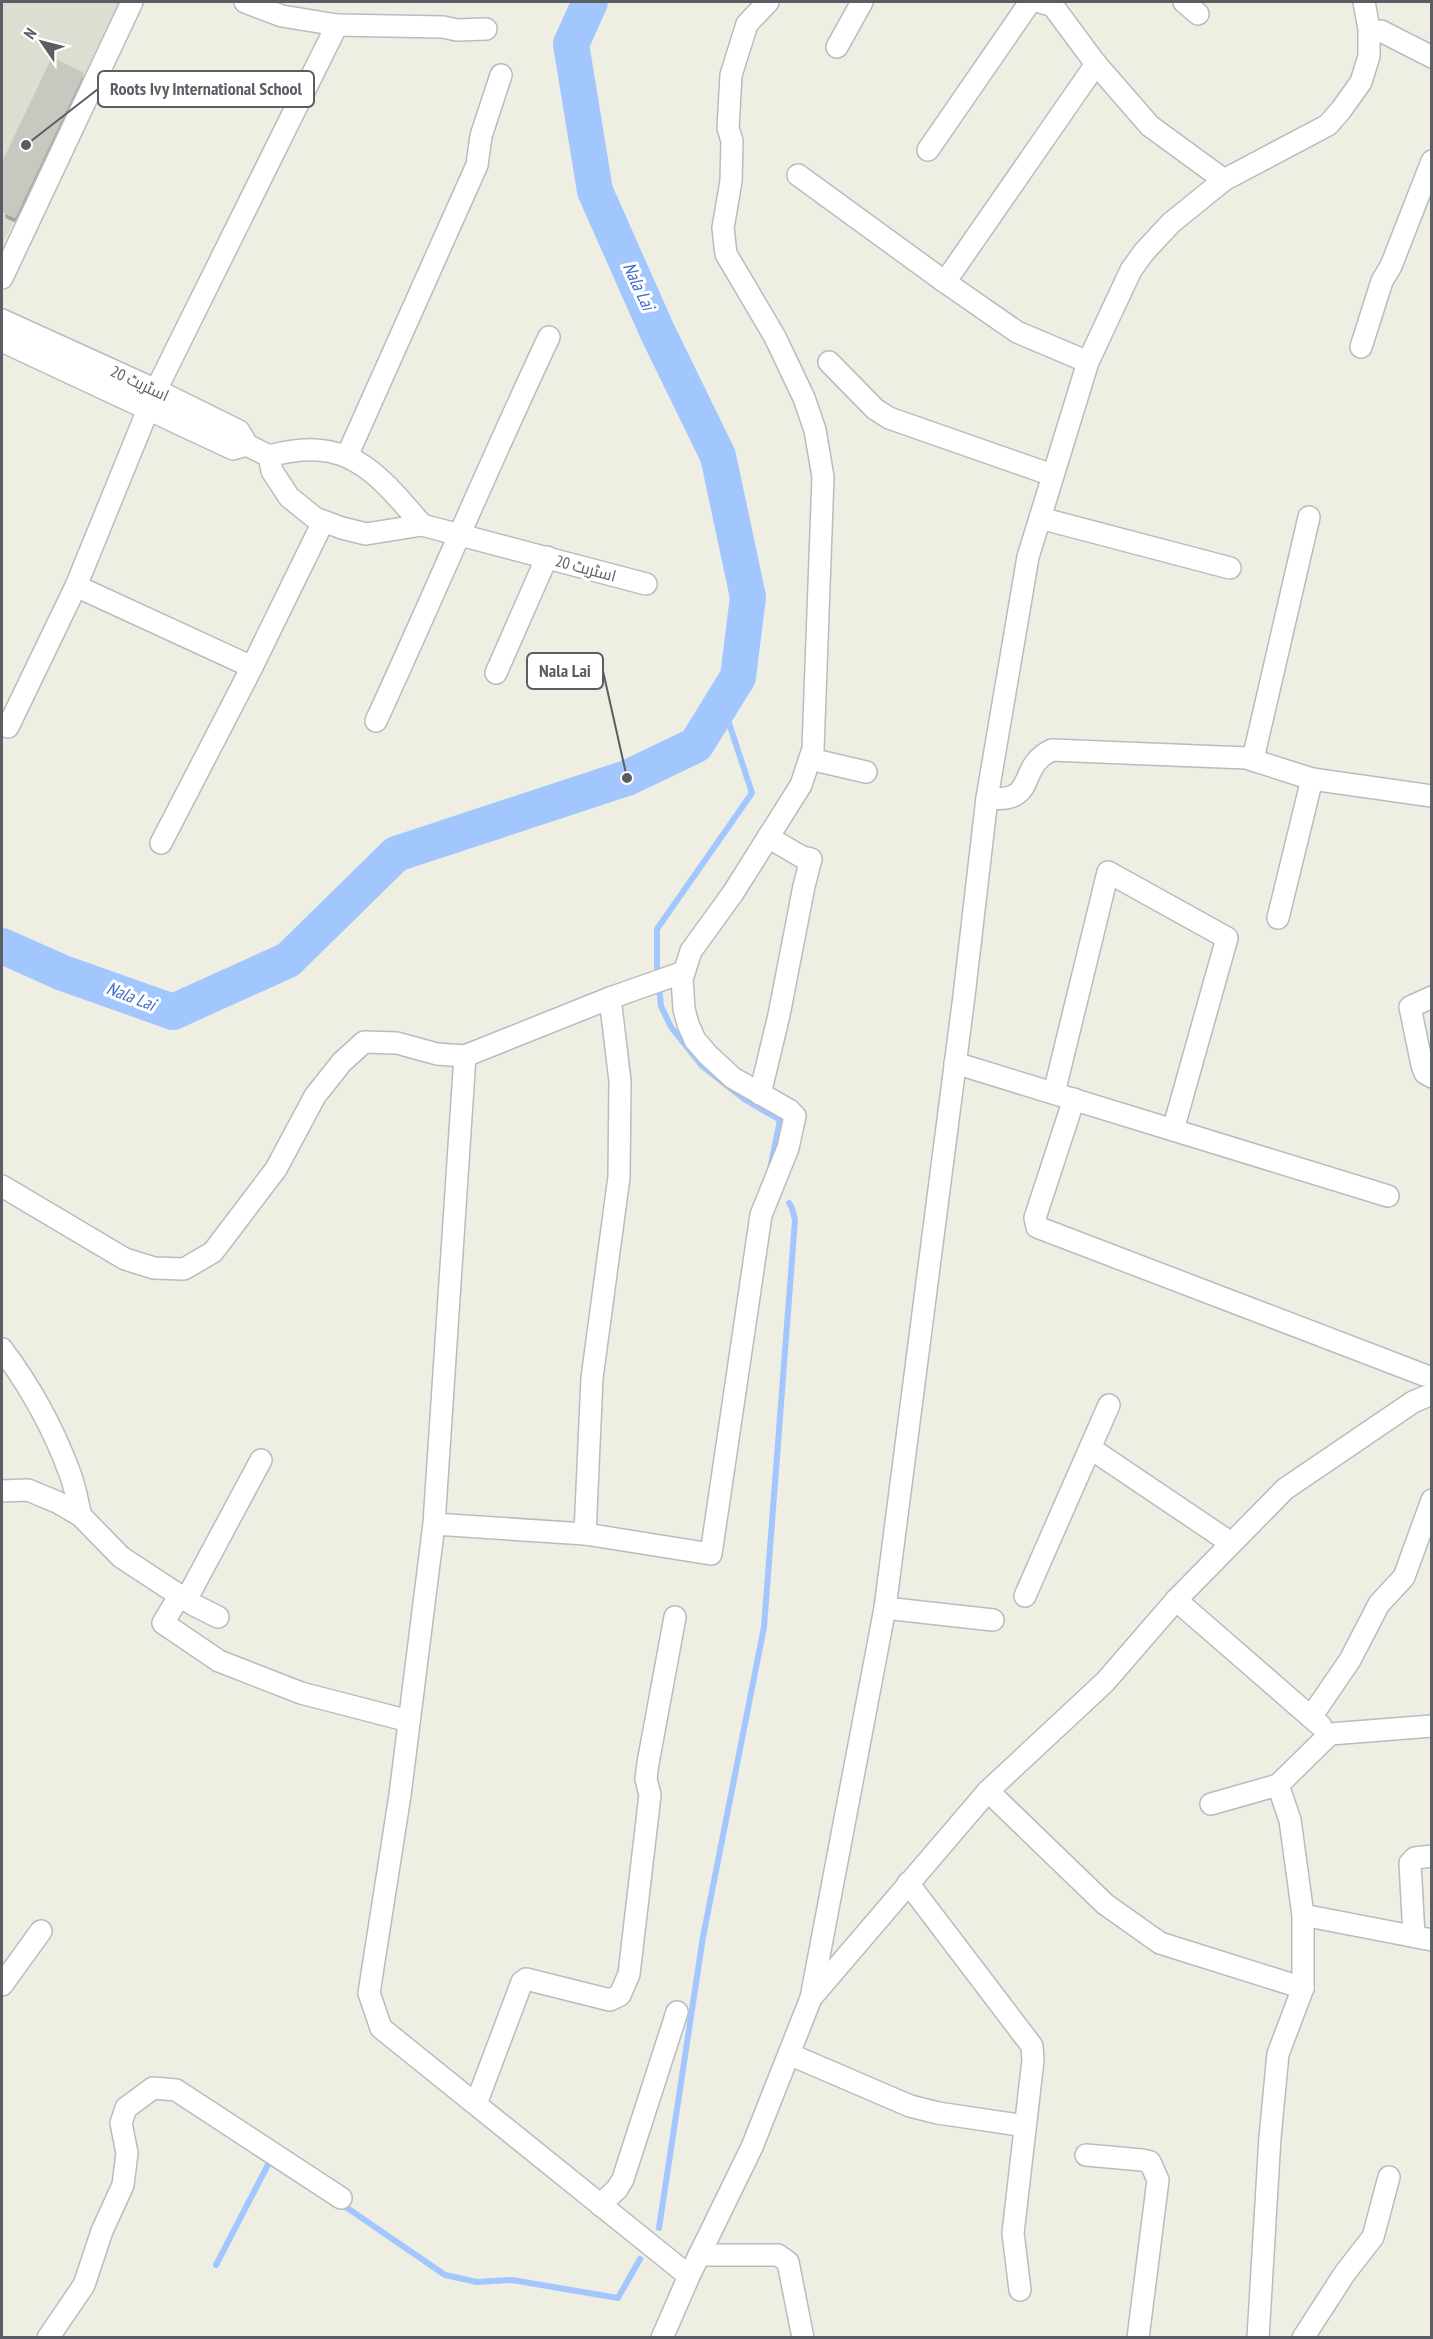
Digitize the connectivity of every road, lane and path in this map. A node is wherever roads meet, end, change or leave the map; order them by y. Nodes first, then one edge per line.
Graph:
1 (132, 2) edge
2 (246, 2) edge
3 (768, 2) edge
4 (862, 2) edge
5 (1030, 2) edge
6 (1364, 2) edge
7 (1378, 2) edge
8 (1049, 3) edge
9 (280, 9) edge
10 (337, 25) junction
11 (486, 29) dead end
12 (1381, 31) junction
13 (837, 47) dead end
14 (1369, 56) junction
15 (1431, 57) edge
16 (1096, 64) junction
17 (501, 75) dead end
18 (928, 150) dead end
19 (1431, 161) edge
20 (798, 175) dead end
21 (1224, 180) junction
22 (2, 278) edge
23 (945, 282) junction
24 (2, 320) edge
25 (549, 337) dead end
26 (2, 341) edge
27 (1361, 347) dead end
28 (829, 362) dead end
29 (1088, 362) junction
30 (152, 399) junction
31 (269, 456) junction
32 (347, 456) junction
33 (1052, 475) junction
34 (1309, 517) dead end
35 (1040, 518) junction
36 (323, 522) junction
37 (422, 525) junction
38 (460, 537) junction
39 (547, 557) junction
40 (1230, 568) dead end
41 (646, 584) dead end
42 (76, 586) junction
43 (252, 667) junction
44 (496, 673) dead end
45 (376, 721) dead end
46 (8, 727) dead end
47 (810, 759) junction
48 (1253, 759) junction
49 (866, 772) dead end
50 (1312, 779) junction
51 (1431, 796) edge
52 (987, 798) junction
53 (768, 837) junction
54 (160, 843) dead end
55 (1278, 918) dead end
56 (684, 972) junction
57 (1431, 997) edge
58 (610, 998) junction
59 (465, 1056) junction
60 (955, 1063) junction
61 (1431, 1077) edge
62 (760, 1094) junction
63 (1064, 1096) junction
64 (1173, 1130) junction
65 (2, 1186) edge
66 (1388, 1196) dead end
67 (2, 1349) edge
68 (1428, 1384) edge
69 (1109, 1405) dead end
70 (1090, 1448) junction
71 (261, 1460) dead end
72 (2, 1491) edge
73 (1431, 1500) edge
74 (81, 1516) junction
75 (434, 1524) junction
76 (585, 1534) junction
77 (1231, 1543) junction
78 (1026, 1596) dead end
79 (183, 1598) junction
80 (1176, 1600) junction
81 (885, 1608) junction
82 (219, 1617) dead end
83 (675, 1617) dead end
84 (993, 1620) dead end
85 (1311, 1717) junction
86 (409, 1721) junction
87 (1431, 1726) edge
88 (1330, 1734) junction
89 (1278, 1785) junction
90 (988, 1791) junction
91 (1211, 1804) dead end
92 (1431, 1856) edge
93 (908, 1883) junction
94 (1303, 1915) junction
95 (41, 1931) dead end
96 (1423, 1938) edge
97 (2, 1986) edge
98 (1303, 1988) junction
99 (811, 1998) junction
100 (677, 2012) dead end
101 (789, 2054) junction
102 (476, 2104) junction
103 (1025, 2126) junction
104 (1086, 2155) dead end
105 (1389, 2176) dead end
106 (341, 2198) dead end
107 (600, 2205) junction
108 (699, 2255) junction
109 (689, 2276) junction
110 (1020, 2290) dead end
111 (48, 2337) edge
112 (662, 2337) edge
113 (803, 2337) edge
114 (1138, 2337) edge
115 (1258, 2337) edge
116 (1303, 2337) edge

1 - 22 street
2 - 9 street
3 - 47 street
4 - 13 street
5 - 18 street
6 - 14 street
7 - 12 street
8 - 16 street
9 - 10 street
10 - 11 street
10 - 30 street
12 - 14 street
12 - 15 street
14 - 21 street
16 - 21 street
16 - 23 street
17 - 32 street
19 - 27 street
20 - 23 street
21 - 29 street
23 - 29 street
24 - 30 street, اسٹریٹ 20
25 - 38 street
26 - 30 street
28 - 33 street
29 - 33 street
30 - 31 street, اسٹریٹ 20
30 - 42 street
31 - 32 street, اسٹریٹ 20
31 - 36 street, اسٹریٹ 20
32 - 37 street, اسٹریٹ 20
33 - 35 street
34 - 48 street
35 - 40 street
35 - 52 street
36 - 37 street, اسٹریٹ 20
36 - 43 street
37 - 38 street, اسٹریٹ 20
38 - 39 street, اسٹریٹ 20
38 - 45 street
39 - 41 street, اسٹریٹ 20
39 - 44 street
42 - 43 street
42 - 46 street
43 - 54 street
47 - 49 street
47 - 53 street
48 - 50 street
48 - 52 street
50 - 51 street
50 - 55 street
52 - 60 street
53 - 56 street
53 - 62 street
56 - 58 street
56 - 62 street
57 - 61 street
58 - 59 street
58 - 76 street
59 - 65 street
59 - 75 street
60 - 63 street
60 - 81 street
62 - 76 street
63 - 64 street
63 - 64 street
63 - 68 street
64 - 66 street
67 - 74 street
68 - 77 street
69 - 70 street
70 - 77 street
70 - 78 street
71 - 79 street
72 - 74 street
73 - 85 street
74 - 79 street
75 - 76 street
75 - 86 street
77 - 80 street
79 - 82 street
79 - 86 street
80 - 85 street
80 - 90 street
81 - 84 street
81 - 99 street
83 - 102 street
85 - 88 street
86 - 102 street
87 - 88 street
88 - 89 street
89 - 91 street
89 - 94 street
90 - 93 street
90 - 98 street
92 - 96 street
93 - 99 street
93 - 103 street
94 - 96 street
94 - 98 street
95 - 97 street
98 - 115 street
99 - 101 street
100 - 107 street
101 - 103 street
101 - 108 street
102 - 107 street
103 - 110 street
104 - 114 street
105 - 116 street
106 - 111 street
107 - 109 street
108 - 109 street
108 - 113 street
109 - 112 street

